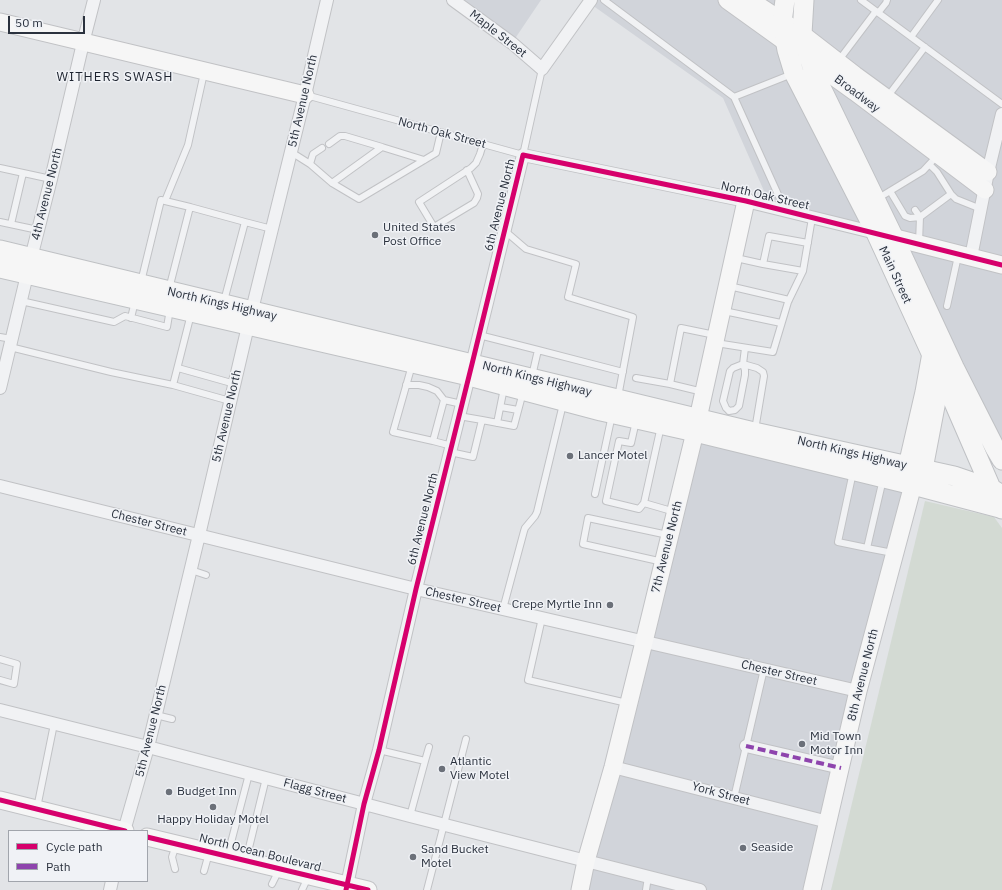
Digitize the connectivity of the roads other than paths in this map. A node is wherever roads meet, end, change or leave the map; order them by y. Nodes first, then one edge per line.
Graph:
1 (94, 0) edge
2 (327, 0) edge
3 (453, 0) edge
4 (591, 0) edge
5 (604, 0) edge
6 (727, 0) edge
7 (750, 0) edge
8 (785, 0) edge
9 (804, 0) edge
10 (860, 0) edge
11 (887, 0) edge
12 (938, 0) edge
13 (877, 12) junction
14 (0, 22) edge
15 (782, 22) junction
16 (911, 37) junction
17 (794, 38) junction
18 (83, 43) junction
19 (925, 47) junction
20 (810, 59) junction
21 (838, 62) junction
22 (542, 69) junction
23 (204, 71) junction
24 (794, 73) junction
25 (305, 95) junction
26 (734, 97) junction
27 (887, 98) junction
28 (1002, 104) edge
29 (1002, 114) edge
30 (441, 132) junction
31 (329, 144) dead end
32 (483, 144) junction
33 (382, 147) junction
34 (322, 148) dead end
35 (291, 152) junction
36 (523, 155) junction
37 (424, 160) junction
38 (934, 160) junction
39 (310, 164) junction
40 (0, 168) edge
41 (467, 170) junction
42 (988, 172) junction
43 (23, 173) junction
44 (51, 180) junction
45 (332, 183) junction
46 (985, 190) junction
47 (951, 194) junction
48 (883, 195) junction
49 (165, 201) junction
50 (746, 201) junction
51 (926, 203) dead end
52 (190, 208) junction
53 (981, 209) junction
54 (915, 210) dead end
55 (930, 210) junction
56 (786, 211) junction
57 (920, 217) junction
58 (812, 218) junction
59 (0, 222) edge
60 (245, 222) junction
61 (11, 224) junction
62 (272, 229) junction
63 (38, 230) junction
64 (504, 231) junction
65 (885, 235) junction
66 (808, 243) junction
67 (919, 244) junction
68 (0, 250) edge
69 (965, 256) junction
70 (734, 258) junction
71 (764, 264) junction
72 (1002, 265) edge
73 (30, 266) junction
74 (0, 268) edge
75 (803, 271) junction
76 (727, 286) junction
77 (170, 299) junction
78 (789, 300) junction
79 (21, 301) junction
80 (135, 301) junction
81 (224, 303) junction
82 (947, 306) dead end
83 (722, 311) junction
84 (192, 313) junction
85 (250, 318) junction
86 (781, 323) junction
87 (479, 335) junction
88 (716, 339) junction
89 (7, 341) edge
90 (745, 348) junction
91 (538, 350) junction
92 (938, 350) junction
93 (413, 363) junction
94 (743, 364) junction
95 (178, 368) junction
96 (471, 370) junction
97 (623, 372) junction
98 (942, 375) junction
99 (636, 378) dead end
100 (235, 384) junction
101 (527, 384) junction
102 (670, 384) junction
103 (173, 385) junction
104 (406, 385) junction
105 (504, 386) junction
106 (0, 388) edge
107 (704, 392) junction
108 (565, 394) junction
109 (444, 400) junction
110 (230, 401) junction
111 (462, 404) junction
112 (501, 406) junction
113 (615, 406) junction
114 (518, 410) junction
115 (459, 416) junction
116 (727, 418) junction
117 (636, 419) junction
118 (482, 420) junction
119 (497, 423) junction
120 (661, 425) junction
121 (696, 425) junction
122 (754, 432) junction
123 (433, 441) junction
124 (451, 449) junction
125 (1002, 460) edge
126 (916, 468) junction
127 (853, 470) junction
128 (883, 478) junction
129 (913, 485) junction
130 (0, 486) edge
131 (595, 494) dead end
132 (999, 500) edge
133 (644, 503) junction
134 (675, 512) junction
135 (199, 535) junction
136 (670, 536) junction
137 (866, 548) junction
138 (895, 553) junction
139 (663, 562) junction
140 (191, 570) junction
141 (206, 575) dead end
142 (416, 589) junction
143 (503, 609) junction
144 (542, 618) junction
145 (644, 642) junction
146 (0, 659) edge
147 (764, 669) junction
148 (0, 680) edge
149 (858, 691) junction
150 (629, 704) junction
151 (0, 710) edge
152 (156, 715) junction
153 (172, 719) dead end
154 (54, 724) junction
155 (466, 739) dead end
156 (746, 746) junction
157 (148, 747) junction
158 (429, 747) dead end
159 (379, 750) junction
160 (425, 761) junction
161 (614, 767) junction
162 (841, 768) junction
163 (249, 774) junction
164 (266, 778) junction
165 (734, 798) junction
166 (0, 800) edge
167 (364, 804) junction
168 (37, 809) junction
169 (410, 816) junction
170 (828, 822) junction
171 (444, 824) junction
172 (120, 830) edge
173 (124, 830) edge
174 (148, 836) edge
175 (176, 844) junction
176 (209, 851) junction
177 (228, 856) junction
178 (246, 860) junction
179 (586, 861) junction
180 (175, 868) dead end
181 (279, 868) junction
182 (204, 871) dead end
183 (648, 877) junction
184 (306, 883) edge
185 (272, 884) dead end
186 (346, 887) edge
187 (681, 888) edge
188 (368, 890) edge
189 (427, 890) edge
190 (580, 890) edge
191 (646, 890) edge
192 (700, 890) edge
193 (812, 890) edge

1 - 18 street, 4th Avenue North
2 - 25 street, 5th Avenue North
3 - 22 street, Maple Street
4 - 22 street, 6th Avenue North
5 - 26 lane
6 - 17 street, Broadway
7 - 15 street
8 - 15 main road, Main Street
9 - 17 main road
10 - 13 lane
11 - 13 lane
12 - 16 lane
13 - 16 lane
13 - 21 lane
14 - 18 street, North Oak Street
15 - 17 main road, Main Street
16 - 19 lane
17 - 20 main road, Main Street
17 - 21 street, Broadway
17 - 24 main road, Main Street
18 - 23 street, North Oak Street
18 - 44 street, 4th Avenue North
19 - 27 lane
19 - 28 lane
20 - 38 street, Broadway
20 - 48 main road, Main Street
21 - 27 street, Broadway
22 - 36 lane, 6th Avenue North
23 - 25 street, North Oak Street
23 - 49 lane
24 - 26 lane
24 - 65 main road, Main Street
25 - 30 lane, North Oak Street
25 - 35 street, 5th Avenue North
26 - 56 lane
27 - 42 street, Broadway
29 - 42 street
30 - 32 lane, North Oak Street
30 - 37 lane
31 - 33 lane
32 - 36 lane, North Oak Street
32 - 41 lane
33 - 37 lane
33 - 45 lane
34 - 39 lane
35 - 39 lane
35 - 62 street, 5th Avenue North
36 - 50 street, North Oak Street
36 - 64 street, 6th Avenue North
37 - 45 lane
38 - 46 street, Broadway
38 - 47 lane
38 - 48 lane
39 - 45 lane
40 - 43 lane
41 - 41 lane
42 - 46 street
43 - 44 lane
43 - 61 lane
44 - 63 street, 4th Avenue North
46 - 53 street
47 - 53 lane
47 - 55 lane
48 - 57 lane
48 - 65 main road, Main Street
49 - 52 lane
49 - 80 lane
50 - 56 street, North Oak Street
50 - 70 street, 7th Avenue North
51 - 55 lane
52 - 60 lane
52 - 77 lane
53 - 69 street
54 - 57 lane
55 - 57 lane
56 - 58 street, North Oak Street
57 - 67 lane
58 - 65 street, North Oak Street
58 - 66 lane
59 - 61 lane
60 - 62 lane
60 - 81 lane
61 - 63 lane
62 - 85 street, 5th Avenue North
63 - 73 street, 4th Avenue North
64 - 87 street, 6th Avenue North
64 - 97 lane
65 - 67 street, North Oak Street
65 - 92 main road, Main Street
66 - 71 lane
66 - 75 lane
67 - 69 street, North Oak Street
68 - 73 main road, North Kings Highway
69 - 72 street, North Oak Street
69 - 82 lane
70 - 71 lane
70 - 76 street, 7th Avenue North
71 - 75 lane
73 - 74 main road, North Kings Highway
73 - 79 street, 4th Avenue North
73 - 80 main road, North Kings Highway
75 - 78 lane
76 - 78 lane
76 - 83 street, 7th Avenue North
77 - 80 main road, North Kings Highway
77 - 81 main road, North Kings Highway
77 - 84 main road, North Kings Highway
78 - 86 lane
79 - 80 lane
79 - 89 street, 4th Avenue North
81 - 85 main road, North Kings Highway
83 - 86 lane
83 - 88 street, 7th Avenue North
84 - 85 main road, North Kings Highway
84 - 95 lane
85 - 93 main road, North Kings Highway
85 - 96 main road, North Kings Highway
85 - 100 street, 5th Avenue North
86 - 90 lane
87 - 91 lane
87 - 96 street, 6th Avenue North
88 - 90 lane
88 - 102 lane
88 - 107 street, 7th Avenue North
89 - 103 lane
89 - 106 street, 4th Avenue North
90 - 94 lane
91 - 97 lane
91 - 101 lane
92 - 98 main road, Main Street
92 - 125 main road, Main Street
92 - 126 street
93 - 96 main road, North Kings Highway
93 - 104 lane
94 - 116 lane
94 - 116 lane
94 - 122 lane
95 - 100 lane
95 - 103 lane
96 - 101 main road, North Kings Highway
96 - 105 main road, North Kings Highway
96 - 111 street, 6th Avenue North
97 - 113 lane
98 - 126 street
98 - 132 main road, Main Street
99 - 102 lane
100 - 110 street, 5th Avenue North
101 - 105 main road, North Kings Highway
101 - 108 main road, North Kings Highway
101 - 114 lane
102 - 107 lane
103 - 110 lane
104 - 109 lane
104 - 123 lane
105 - 112 lane
107 - 121 street, 7th Avenue North
108 - 113 main road, North Kings Highway
108 - 143 lane
109 - 111 lane
109 - 123 lane
110 - 135 street, 5th Avenue North
111 - 115 street, 6th Avenue North
112 - 114 lane
112 - 119 lane
113 - 117 main road, North Kings Highway
113 - 121 main road, North Kings Highway
113 - 131 lane
114 - 119 lane
115 - 118 lane
115 - 124 street, 6th Avenue North
116 - 121 main road, North Kings Highway
116 - 122 main road, North Kings Highway
117 - 120 main road, North Kings Highway
117 - 133 lane
118 - 119 lane
118 - 124 lane
120 - 121 main road, North Kings Highway
120 - 133 lane
121 - 127 main road, North Kings Highway
121 - 134 street, 7th Avenue North
122 - 126 main road, North Kings Highway
123 - 124 lane
124 - 142 street, 6th Avenue North
126 - 129 street, 8th Avenue North
126 - 132 main road, North Kings Highway
127 - 128 main road, North Kings Highway
127 - 137 lane
128 - 129 main road, North Kings Highway
128 - 137 lane
129 - 132 main road, North Kings Highway
129 - 138 street, 8th Avenue North
130 - 135 street, Chester Street
133 - 134 lane
134 - 136 street, 7th Avenue North
135 - 140 street, 5th Avenue North
135 - 142 street, Chester Street
136 - 139 street, 7th Avenue North
136 - 139 lane
137 - 138 lane
138 - 149 street, 8th Avenue North
139 - 145 street, 7th Avenue North
140 - 141 lane
140 - 152 street, 5th Avenue North
142 - 143 street, Chester Street
142 - 159 street, 6th Avenue North
143 - 144 street, Chester Street
144 - 145 street, Chester Street
144 - 150 lane
145 - 147 street, Chester Street
145 - 150 street, 7th Avenue North
146 - 148 lane
147 - 149 street, Chester Street
147 - 156 lane
149 - 162 street, 8th Avenue North
150 - 161 street, 7th Avenue North
151 - 154 street, Flagg Street
152 - 153 lane
152 - 157 street, 5th Avenue North
154 - 157 street, Flagg Street
154 - 168 lane
155 - 171 lane
156 - 162 street
156 - 165 lane
157 - 163 street, Flagg Street
157 - 173 street, 5th Avenue North
158 - 160 lane
159 - 160 lane
159 - 167 street, 6th Avenue North
160 - 169 lane
161 - 165 street, York Street
161 - 179 street, 7th Avenue North
162 - 170 street, 8th Avenue North
163 - 164 street, Flagg Street
163 - 177 lane
164 - 167 street, Flagg Street
164 - 178 lane
165 - 170 street, York Street
166 - 168 street
167 - 169 street, Flagg Street
167 - 186 street, 6th Avenue North
168 - 172 street
169 - 171 street, Flagg Street
170 - 193 street, 8th Avenue North
171 - 179 street, Flagg Street
171 - 189 lane
174 - 175 street, North Ocean Boulevard
175 - 176 street, North Ocean Boulevard
175 - 180 lane
176 - 177 street, North Ocean Boulevard
176 - 182 lane
177 - 178 street, North Ocean Boulevard
178 - 181 street, North Ocean Boulevard
179 - 183 street, Flagg Street
179 - 190 street, 7th Avenue North
181 - 184 street, North Ocean Boulevard
181 - 185 lane
183 - 187 street, Flagg Street
183 - 191 lane
184 - 186 street, North Ocean Boulevard
186 - 188 street, North Ocean Boulevard
187 - 192 street, Flagg Street

